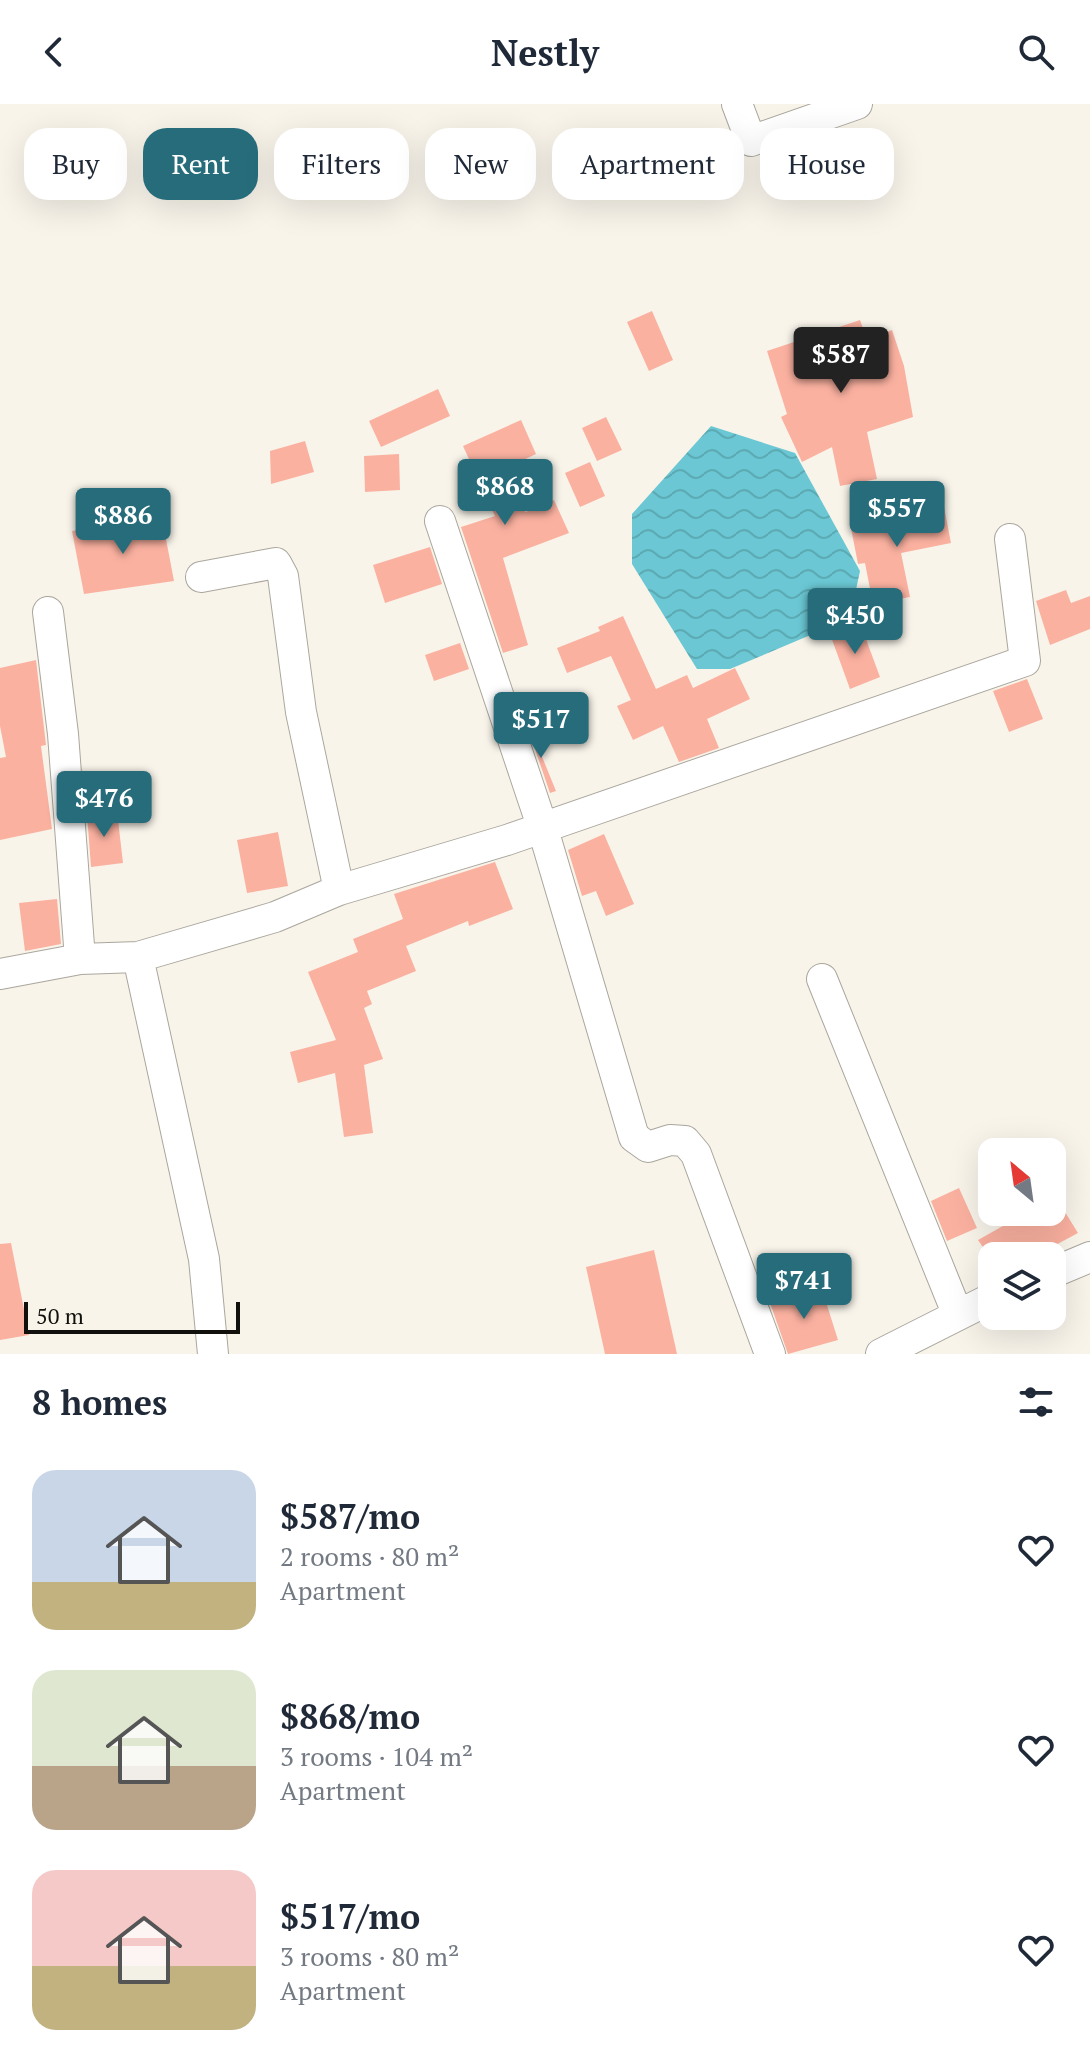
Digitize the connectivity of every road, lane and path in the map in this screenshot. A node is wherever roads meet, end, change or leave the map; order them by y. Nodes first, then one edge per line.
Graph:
1 (737, 104) edge
2 (857, 104) edge
3 (440, 521) dead end
4 (1010, 539) dead end
5 (201, 577) dead end
6 (48, 612) dead end
7 (542, 826) junction
8 (339, 890) junction
9 (138, 957) junction
10 (80, 959) junction
11 (0, 974) edge
12 (822, 979) dead end
13 (1090, 1257) edge
14 (1066, 1267) edge
15 (978, 1304) edge
16 (957, 1313) junction
17 (213, 1354) edge
18 (770, 1354) edge
19 (881, 1354) edge

1 - 2 street
3 - 7 street
4 - 7 street
5 - 8 street
6 - 10 street
7 - 8 street
7 - 18 street
8 - 9 street
9 - 10 street
9 - 17 street
10 - 11 street
12 - 16 street
13 - 14 street
15 - 16 street
16 - 19 street

